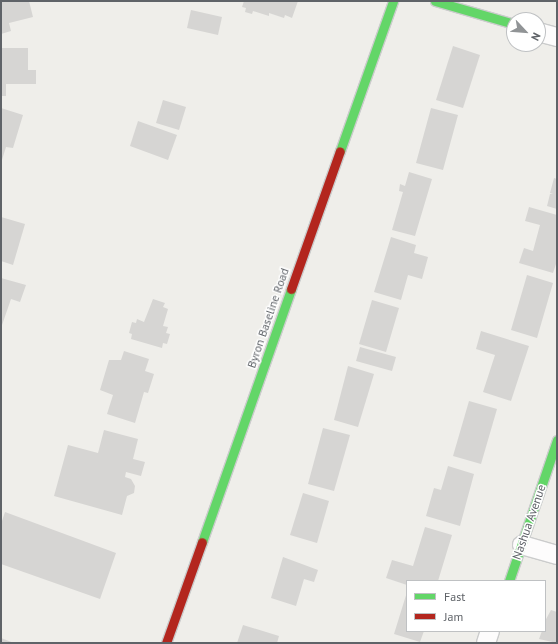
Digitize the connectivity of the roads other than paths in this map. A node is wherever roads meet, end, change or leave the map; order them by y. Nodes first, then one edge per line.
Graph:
1 (393, 1) edge
2 (435, 1) edge
3 (506, 22) edge
4 (546, 34) edge
5 (557, 37) edge
6 (557, 440) edge
7 (522, 545) junction
8 (557, 555) edge
9 (509, 580) edge
10 (490, 632) edge
11 (166, 643) edge
12 (486, 643) edge

1 - 11 main road, Byron Baseline Road
2 - 3 main road
4 - 5 street
6 - 7 main road, Nashua Avenue
7 - 8 street
7 - 9 main road, Nashua Avenue
10 - 12 street

